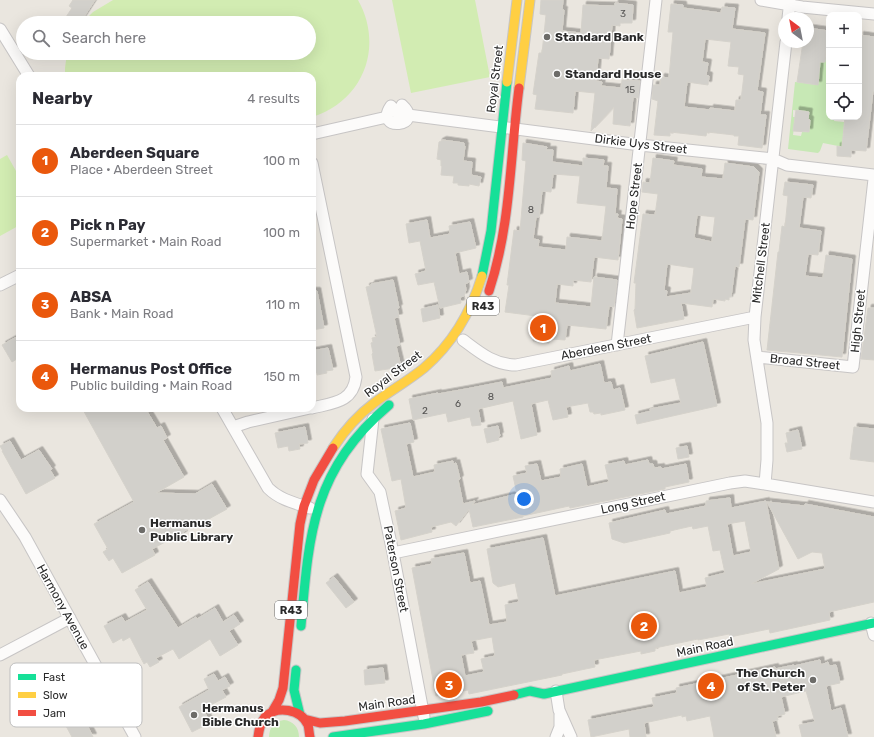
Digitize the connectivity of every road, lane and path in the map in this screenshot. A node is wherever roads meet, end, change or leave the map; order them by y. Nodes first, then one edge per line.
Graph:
1 (517, 0) edge
2 (530, 0) edge
3 (656, 0) edge
4 (761, 0) edge
5 (790, 2) edge
6 (789, 12) edge
7 (874, 14) edge
8 (0, 29) edge
9 (785, 48) edge
10 (16, 55) edge
11 (19, 60) edge
12 (27, 72) edge
13 (502, 127) junction
14 (514, 128) junction
15 (316, 133) edge
16 (640, 145) junction
17 (773, 159) junction
18 (874, 175) edge
19 (874, 179) edge
20 (316, 182) edge
21 (16, 277) edge
22 (0, 285) edge
23 (486, 297) dead end
24 (755, 317) junction
25 (463, 339) dead end
26 (617, 345) junction
27 (757, 357) junction
28 (443, 362) dead end
29 (853, 367) joint
30 (415, 386) dead end
31 (394, 401) dead end
32 (316, 407) edge
33 (224, 412) edge
34 (293, 412) edge
35 (373, 419) junction
36 (233, 427) junction
37 (765, 484) junction
38 (0, 500) edge
39 (874, 502) edge
40 (304, 506) junction
41 (317, 510) junction
42 (393, 553) junction
43 (70, 618) junction
44 (873, 621) edge
45 (300, 633) dead end
46 (874, 635) edge
47 (0, 655) edge
48 (95, 663) edge
49 (296, 664) dead end
50 (556, 691) junction
51 (544, 694) junction
52 (532, 702) dead end
53 (493, 710) dead end
54 (560, 710) junction
55 (423, 711) junction
56 (272, 712) junction
57 (302, 717) junction
58 (424, 724) junction
59 (260, 725) junction
60 (130, 727) edge
61 (135, 737) edge
62 (251, 737) edge
63 (258, 737) edge
64 (310, 737) edge
65 (333, 737) edge
66 (556, 737) edge
67 (571, 737) edge

1 - 13 main road, Royal Street / R43
2 - 14 main road, Royal Street / R43
3 - 16 street, Hope Street
4 - 5 street
5 - 6 street
5 - 7 street
8 - 10 street
9 - 17 street, Mitchell Street
11 - 12 street
13 - 14 street, Dirkie Uys Street
13 - 15 street, Dirkie Uys Street
13 - 40 main road, Royal Street / R43
14 - 16 street, Dirkie Uys Street
14 - 23 main road, Royal Street / R43
16 - 17 street, Dirkie Uys Street
16 - 26 street, Hope Street
17 - 18 street, Dirkie Uys Street
17 - 24 street, Mitchell Street
19 - 29 street, High Street
20 - 32 street
21 - 22 street
24 - 26 street, Aberdeen Street
24 - 27 street, Mitchell Street
25 - 26 street, Aberdeen Street
27 - 29 street, Broad Street
27 - 37 street, Mitchell Street
28 - 30 main road, Royal Street
31 - 35 main road, Royal Street / R43
33 - 36 street
34 - 36 street
35 - 41 main road, Royal Street / R43
35 - 42 street, Paterson Street
36 - 40 street
37 - 39 street, Long Street
37 - 42 street, Long Street
38 - 43 street, Harmony Avenue
40 - 41 street
40 - 56 main road, Royal Street / R43
41 - 45 main road, Royal Street / R43
42 - 55 street, Paterson Street
43 - 47 street
43 - 48 street, Harmony Avenue
44 - 46 street
44 - 50 main road, Main Road
49 - 57 main road
50 - 51 main road, Main Road
50 - 54 street
51 - 52 main road, Main Road
51 - 55 main road, Main Road
53 - 58 main road
54 - 66 street
54 - 67 street
55 - 57 main road, Main Road
55 - 58 street, Paterson Street
56 - 57 main road, Main Road
56 - 59 main road, R43
57 - 64 main road
58 - 65 main road
59 - 62 main road, R43
59 - 63 main road
60 - 61 street, Harmony Avenue

